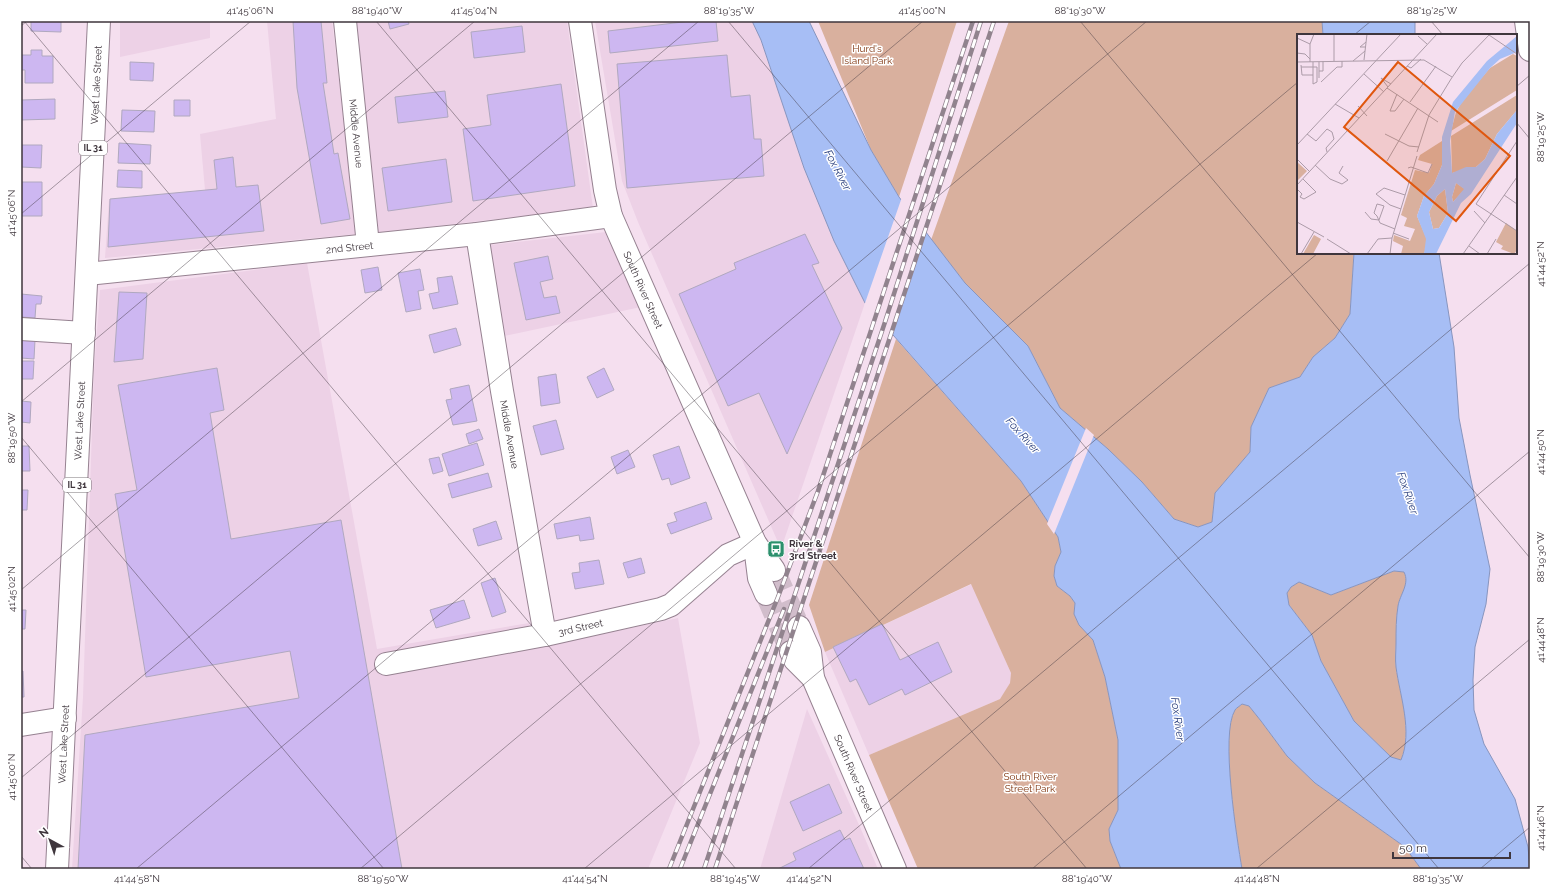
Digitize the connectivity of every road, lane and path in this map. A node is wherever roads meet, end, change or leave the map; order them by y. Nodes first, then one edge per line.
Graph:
1 (99, 21) edge
2 (345, 21) edge
3 (580, 21) edge
4 (1526, 21) edge
5 (1530, 50) edge
6 (611, 216) junction
7 (477, 234) junction
8 (368, 245) junction
9 (87, 274) junction
10 (21, 329) edge
11 (84, 333) junction
12 (755, 543) junction
13 (774, 570) tunnel mouth
14 (766, 594) tunnel mouth
15 (799, 627) tunnel mouth
16 (545, 635) junction
17 (791, 652) tunnel mouth
18 (386, 664) dead end
19 (813, 678) junction
20 (66, 718) junction
21 (21, 726) edge
22 (57, 869) edge
23 (895, 869) edge

1 - 9 street, West Lake Street / IL 31
2 - 8 street, Middle Avenue
3 - 6 street, South River Street
4 - 5 street
6 - 7 street, 2nd Street
6 - 12 street, South River Street
7 - 8 street, 2nd Street
7 - 16 street, Middle Avenue
8 - 9 street, 2nd Street
9 - 11 street, West Lake Street / IL 31
10 - 11 street
11 - 20 street, West Lake Street / IL 31
12 - 13 street, South River Street
12 - 14 street, South River Street
12 - 16 street, 3rd Street
15 - 19 street, South River Street
16 - 18 street, 3rd Street
17 - 19 street, South River Street
19 - 23 street, South River Street
20 - 21 street
20 - 22 street, West Lake Street / IL 31

